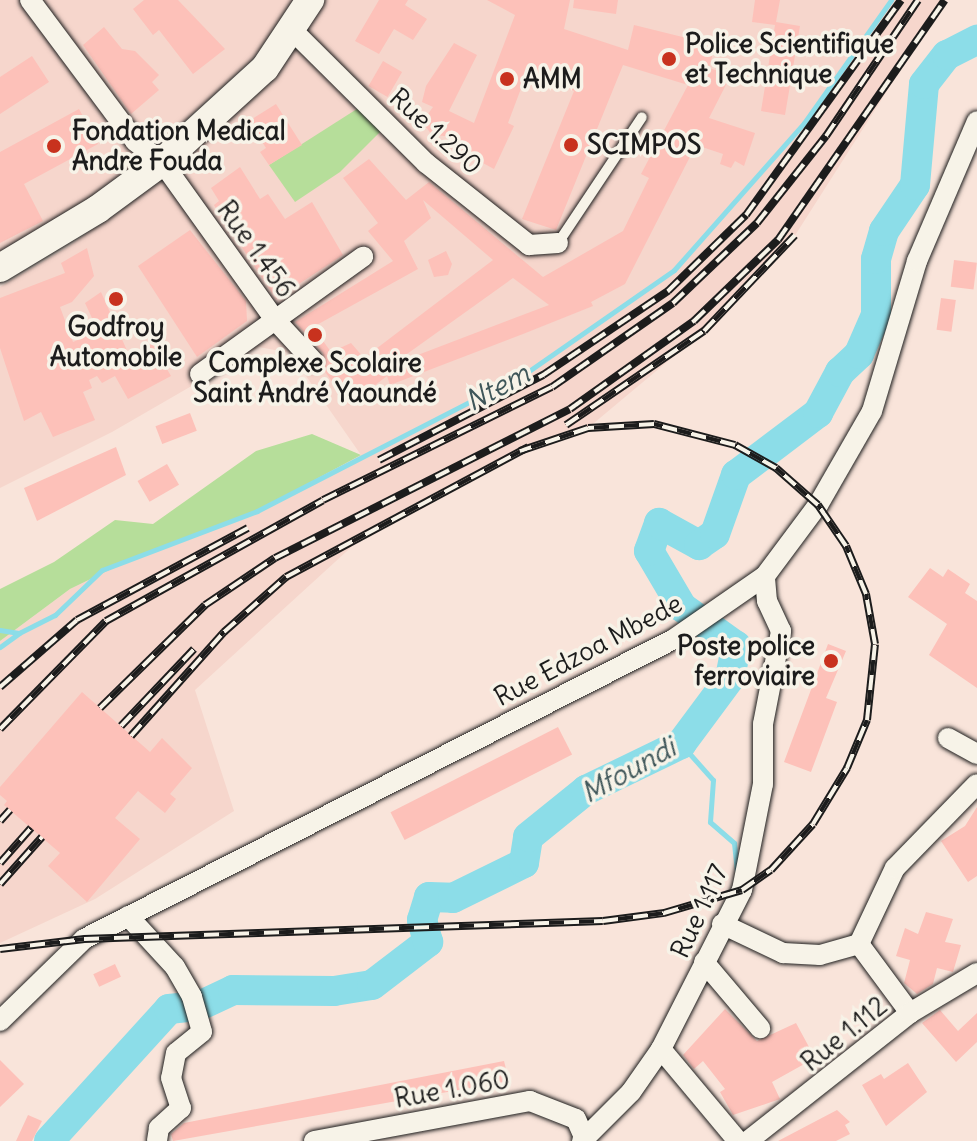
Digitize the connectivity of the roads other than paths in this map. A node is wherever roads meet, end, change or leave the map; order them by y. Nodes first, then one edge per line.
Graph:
1 (30, 0) edge
2 (310, 0) edge
3 (292, 30) junction
4 (642, 117) dead end
5 (977, 121) edge
6 (162, 162) junction
7 (558, 243) joint
8 (363, 257) dead end
9 (0, 268) edge
10 (276, 321) junction
11 (313, 361) dead end
12 (200, 374) dead end
13 (765, 576) junction
14 (948, 738) dead end
15 (977, 754) edge
16 (977, 784) edge
17 (128, 916) junction
18 (722, 924) junction
19 (859, 944) junction
20 (704, 962) junction
21 (977, 973) edge
22 (910, 1013) junction
23 (0, 1021) edge
24 (760, 1028) dead end
25 (661, 1049) junction
26 (584, 1140) edge
27 (157, 1141) edge
28 (314, 1141) edge
29 (738, 1141) edge
30 (748, 1141) edge

1 - 6 street, Rue 1.456
2 - 3 main road
3 - 6 main road
3 - 7 street, Rue 1.290
4 - 7 lane
5 - 13 street, Rue Edzoa Mbede
6 - 9 main road
6 - 10 street, Rue 1.456
8 - 10 street
10 - 11 street, Rue 1.456
10 - 12 street
13 - 17 street, Rue Edzoa Mbede
13 - 18 street, Rue 1.117
14 - 15 street
16 - 19 street
17 - 23 street, Rue Edzoa Mbede
17 - 27 street
18 - 19 street
18 - 20 street, Rue 1.117
19 - 22 street
20 - 24 street
20 - 25 street, Rue 1.117
21 - 22 street, Rue 1.112
22 - 30 street, Rue 1.112
25 - 26 street, Rue 1.117
25 - 29 street
26 - 28 street, Rue 1.060

